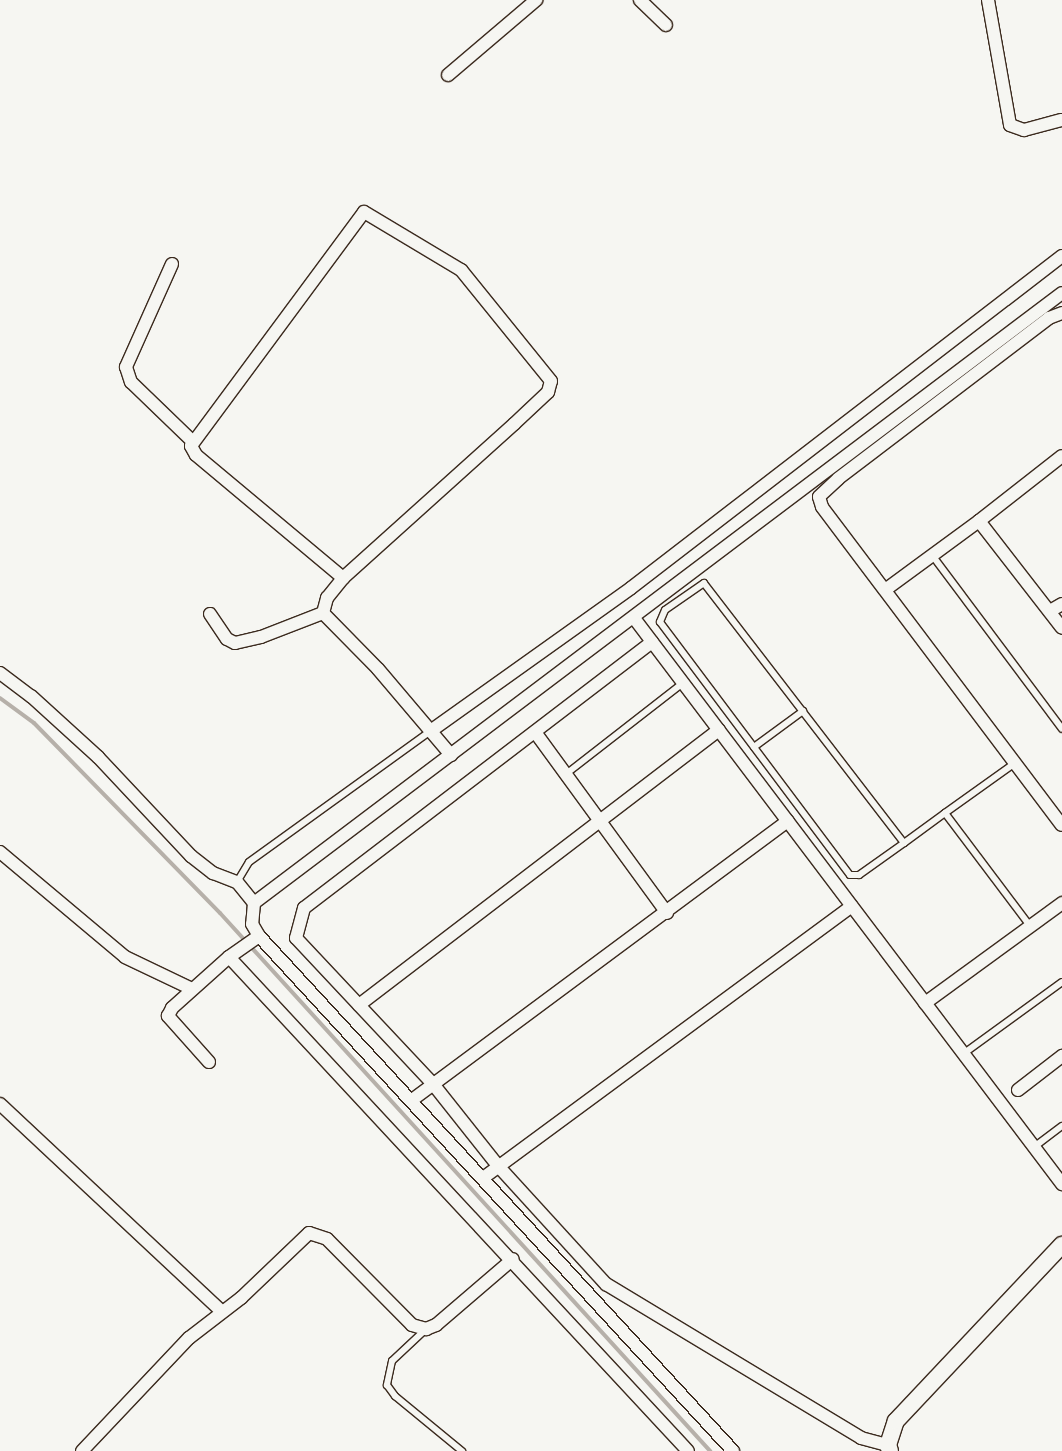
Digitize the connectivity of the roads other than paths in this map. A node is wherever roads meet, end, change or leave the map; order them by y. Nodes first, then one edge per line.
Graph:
1 (536, 0) edge
2 (640, 0) edge
3 (988, 0) edge
4 (666, 25) dead end
5 (448, 75) dead end
6 (1062, 120) edge
7 (1062, 256) edge
8 (172, 264) dead end
9 (1062, 293) edge
10 (1062, 313) edge
11 (192, 441) junction
12 (1062, 456) edge
13 (834, 474) junction
14 (978, 521) junction
15 (932, 556) junction
16 (343, 578) junction
17 (885, 590) junction
18 (1062, 604) edge
19 (1050, 612) junction
20 (323, 613) junction
21 (210, 614) dead end
22 (634, 618) junction
23 (1062, 628) edge
24 (652, 642) junction
25 (0, 673) edge
26 (683, 683) junction
27 (803, 711) junction
28 (1062, 729) edge
29 (432, 730) junction
30 (719, 730) junction
31 (535, 732) junction
32 (754, 747) junction
33 (451, 755) junction
34 (1015, 763) junction
35 (566, 774) junction
36 (945, 813) junction
37 (600, 821) junction
38 (788, 821) junction
39 (1062, 825) edge
40 (904, 843) junction
41 (0, 852) edge
42 (237, 882) junction
43 (254, 903) junction
44 (1062, 903) edge
45 (852, 906) junction
46 (667, 912) junction
47 (1030, 926) junction
48 (256, 939) junction
49 (234, 954) junction
50 (1062, 982) edge
51 (192, 989) junction
52 (925, 1002) junction
53 (359, 1005) junction
54 (964, 1054) junction
55 (1062, 1056) edge
56 (209, 1062) dead end
57 (433, 1084) junction
58 (1018, 1090) dead end
59 (412, 1100) junction
60 (0, 1104) edge
61 (1062, 1126) edge
62 (1034, 1147) junction
63 (499, 1167) junction
64 (484, 1178) junction
65 (1062, 1184) edge
66 (1062, 1245) edge
67 (513, 1259) junction
68 (221, 1311) junction
69 (426, 1329) junction
70 (889, 1448) edge
71 (82, 1451) edge
72 (462, 1451) edge
73 (688, 1451) edge
74 (733, 1451) edge

1 - 5 street
2 - 4 street
3 - 6 street
7 - 29 street
8 - 11 street
9 - 13 street
10 - 13 street
11 - 16 street
11 - 16 street
12 - 14 street
13 - 17 street
13 - 22 street
14 - 15 street
14 - 19 street
15 - 17 street
15 - 28 lane
16 - 20 street
17 - 34 street
18 - 19 street
19 - 23 street
20 - 21 street
20 - 29 street
22 - 24 street
22 - 33 street
24 - 26 street
24 - 31 street
25 - 42 street
26 - 30 street
26 - 35 lane
27 - 32 lane
27 - 32 lane
27 - 40 lane
29 - 33 street
29 - 42 lane
30 - 37 street
30 - 38 street
31 - 35 street
31 - 53 street
32 - 40 lane
33 - 43 street
34 - 36 lane
34 - 39 street
35 - 37 street
36 - 40 lane
36 - 47 lane
37 - 46 street
37 - 53 street
38 - 45 street
38 - 46 street
41 - 51 street
42 - 43 street
43 - 48 street
44 - 47 street
45 - 52 street
45 - 63 street
46 - 57 street
47 - 52 street
48 - 49 street
48 - 59 street
49 - 51 street
49 - 67 street
50 - 54 lane
51 - 56 street
52 - 54 street
53 - 57 street
54 - 62 street
55 - 58 street
57 - 59 street
57 - 63 street
59 - 64 street
60 - 68 street
61 - 62 lane
62 - 65 street
63 - 64 street
63 - 70 street
64 - 74 street
66 - 70 street
67 - 69 street
67 - 73 street
68 - 69 street
68 - 71 street
69 - 72 lane

